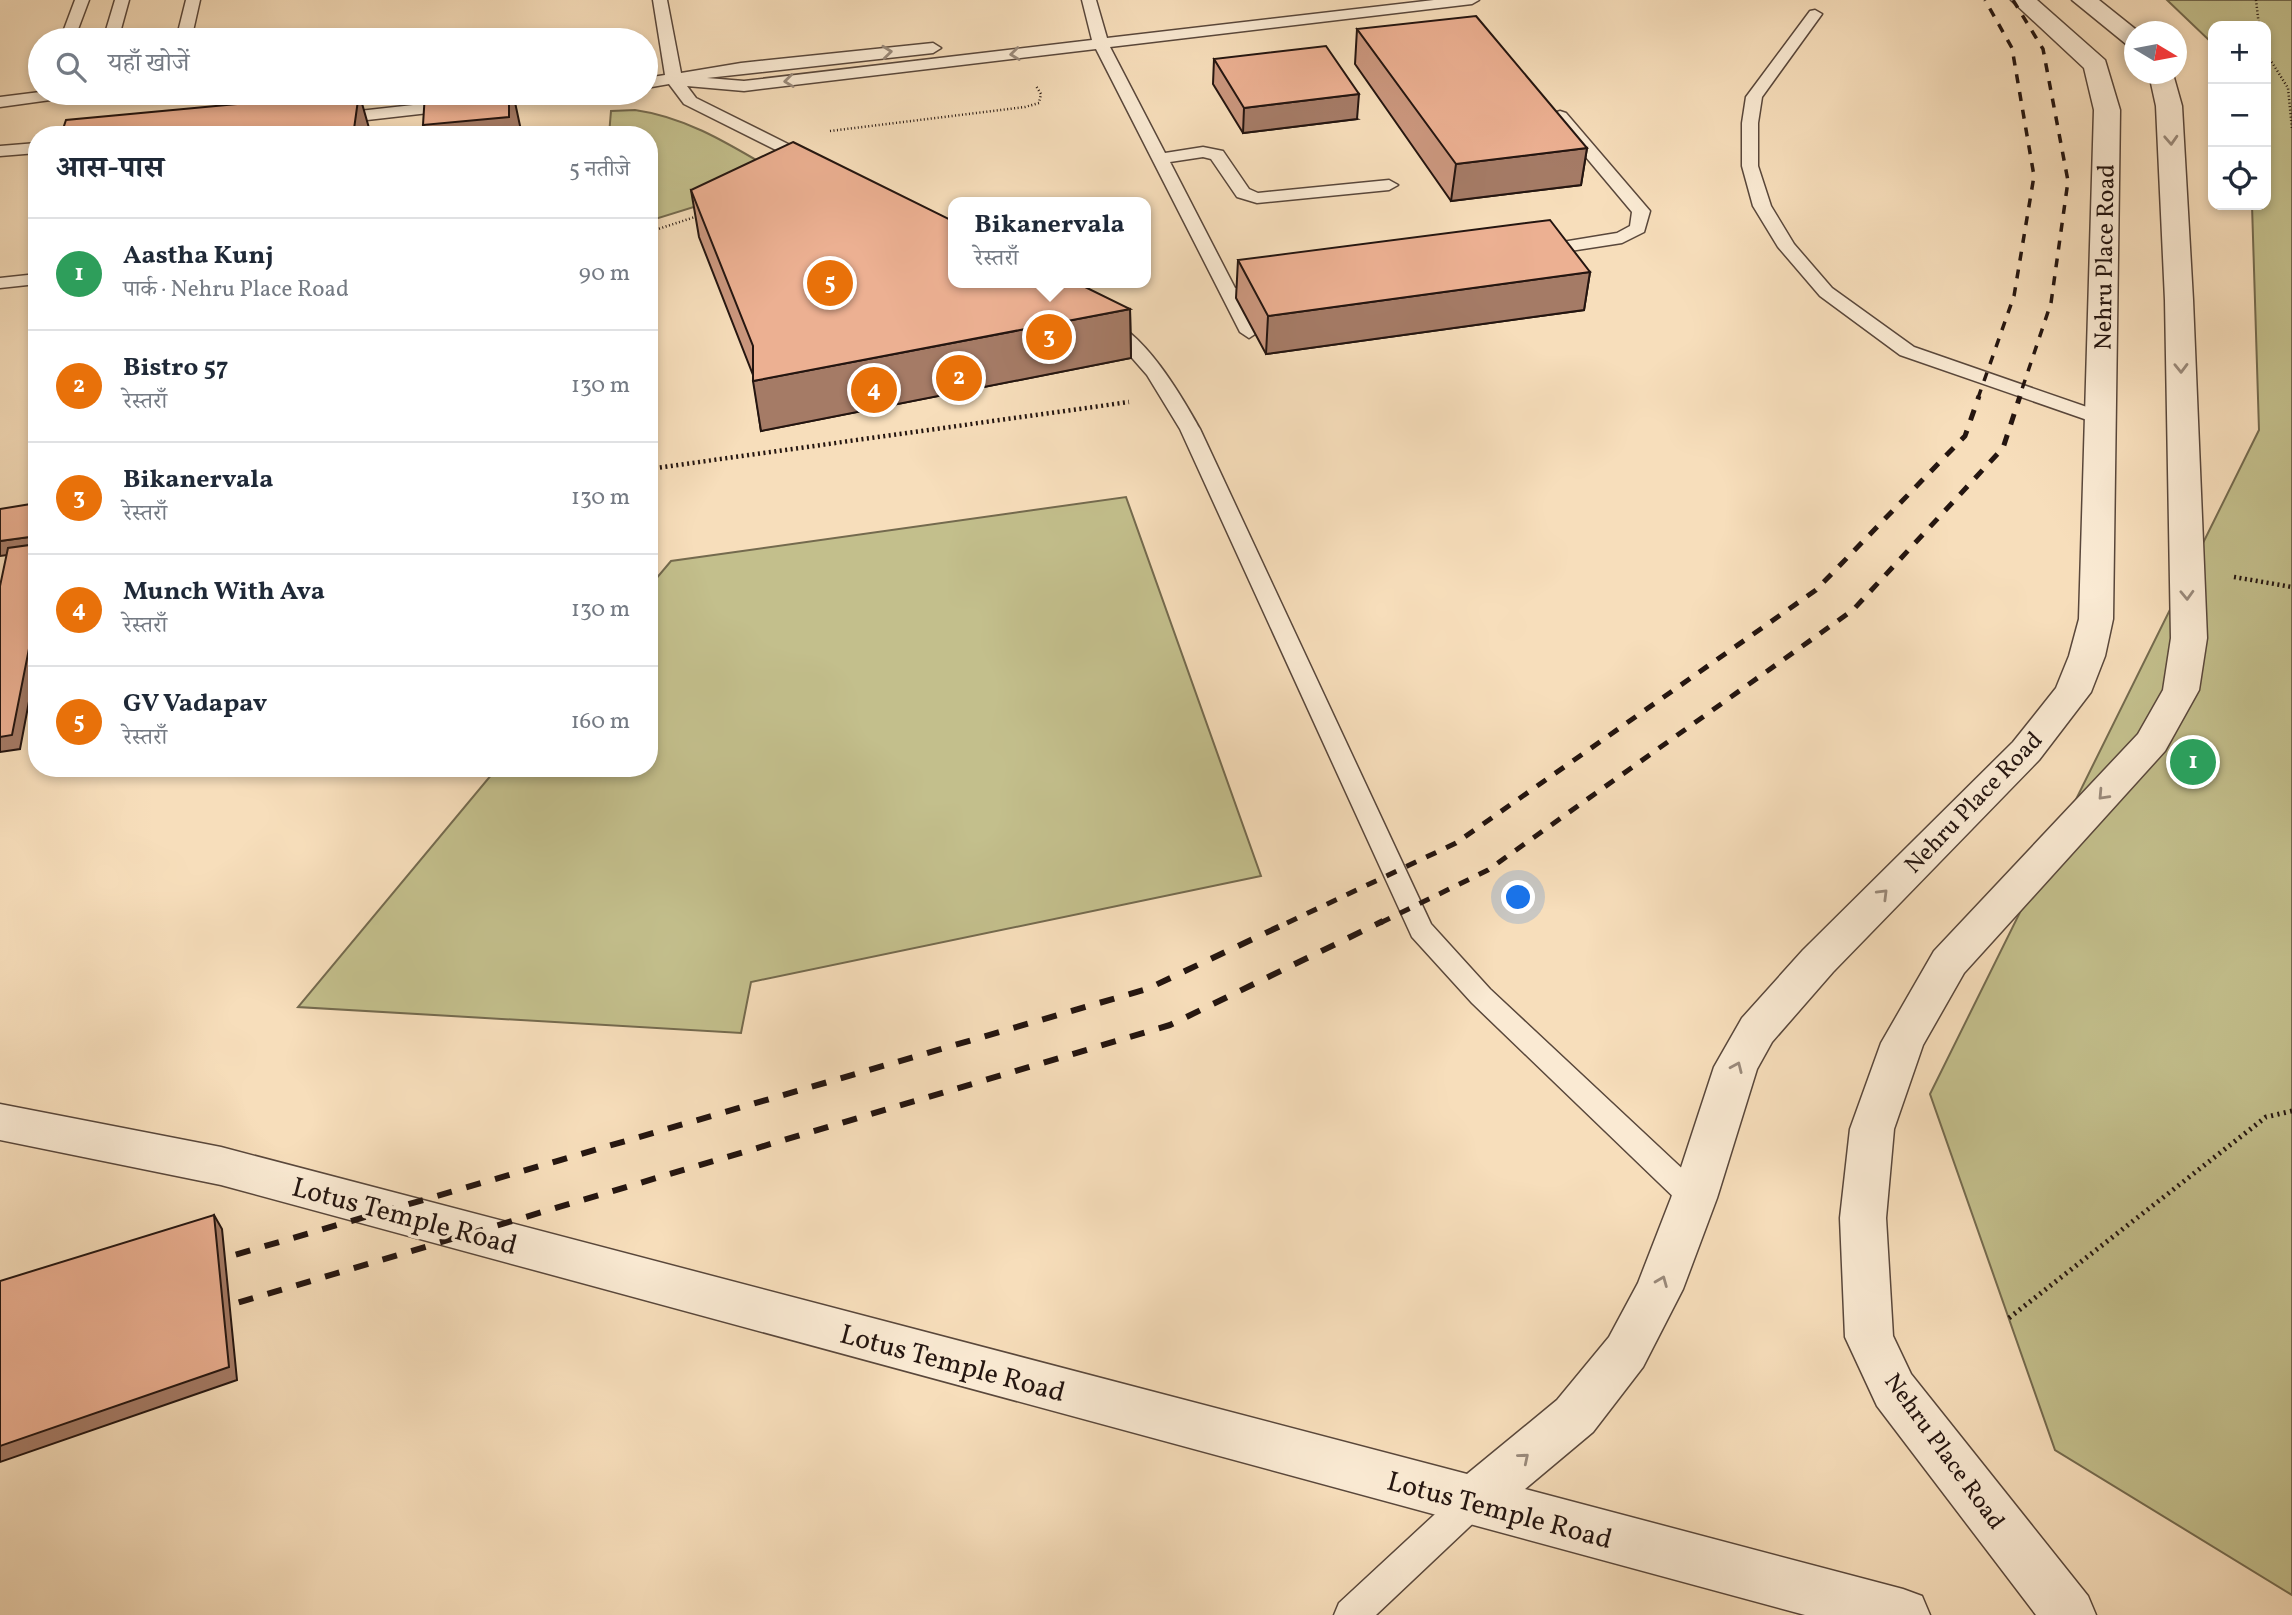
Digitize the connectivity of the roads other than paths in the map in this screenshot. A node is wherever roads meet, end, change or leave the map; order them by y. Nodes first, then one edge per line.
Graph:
1 (82, 0) edge
2 (122, 0) edge
3 (193, 0) edge
4 (660, 0) edge
5 (1089, 0) edge
6 (1379, 0) edge
7 (2023, 0) edge
8 (2084, 0) edge
9 (1469, 6) edge
10 (1815, 14) dead end
11 (72, 28) edge
12 (114, 28) edge
13 (186, 28) edge
14 (2124, 31) edge
15 (1099, 38) junction
16 (674, 80) junction
17 (658, 82) edge
18 (2165, 84) edge
19 (28, 97) edge
20 (1544, 98) edge
21 (0, 102) edge
22 (456, 105) edge
23 (317, 121) edge
24 (28, 149) edge
25 (0, 151) edge
26 (1160, 159) junction
27 (829, 172) edge
28 (1389, 185) dead end
29 (1517, 254) edge
30 (28, 280) edge
31 (0, 283) edge
32 (1284, 286) edge
33 (1230, 294) junction
34 (1091, 316) edge
35 (1249, 332) dead end
36 (2101, 418) junction
37 (0, 1122) edge
38 (1694, 1198) junction
39 (1472, 1502) junction
40 (1350, 1615) edge
41 (1903, 1615) edge
42 (2069, 1615) edge

1 - 11 lane
2 - 12 lane
3 - 13 lane
4 - 16 lane
5 - 15 lane
6 - 15 lane
7 - 36 street, Nehru Place Road
8 - 14 street
9 - 15 lane
10 - 36 lane
16 -> 15 lane
15 -> 16 lane
15 - 26 lane
16 - 17 lane
16 - 27 lane
18 -> 42 street, Nehru Place Road
19 - 21 lane
20 - 29 lane
22 - 23 lane
24 - 25 lane
26 - 28 lane
26 - 33 lane
30 - 31 lane
32 - 33 lane
33 - 35 lane
34 - 38 lane
38 -> 36 street, Nehru Place Road
37 - 39 street, Lotus Temple Road
39 -> 38 street, Nehru Place Road
39 - 40 lane
39 - 41 street, Lotus Temple Road

